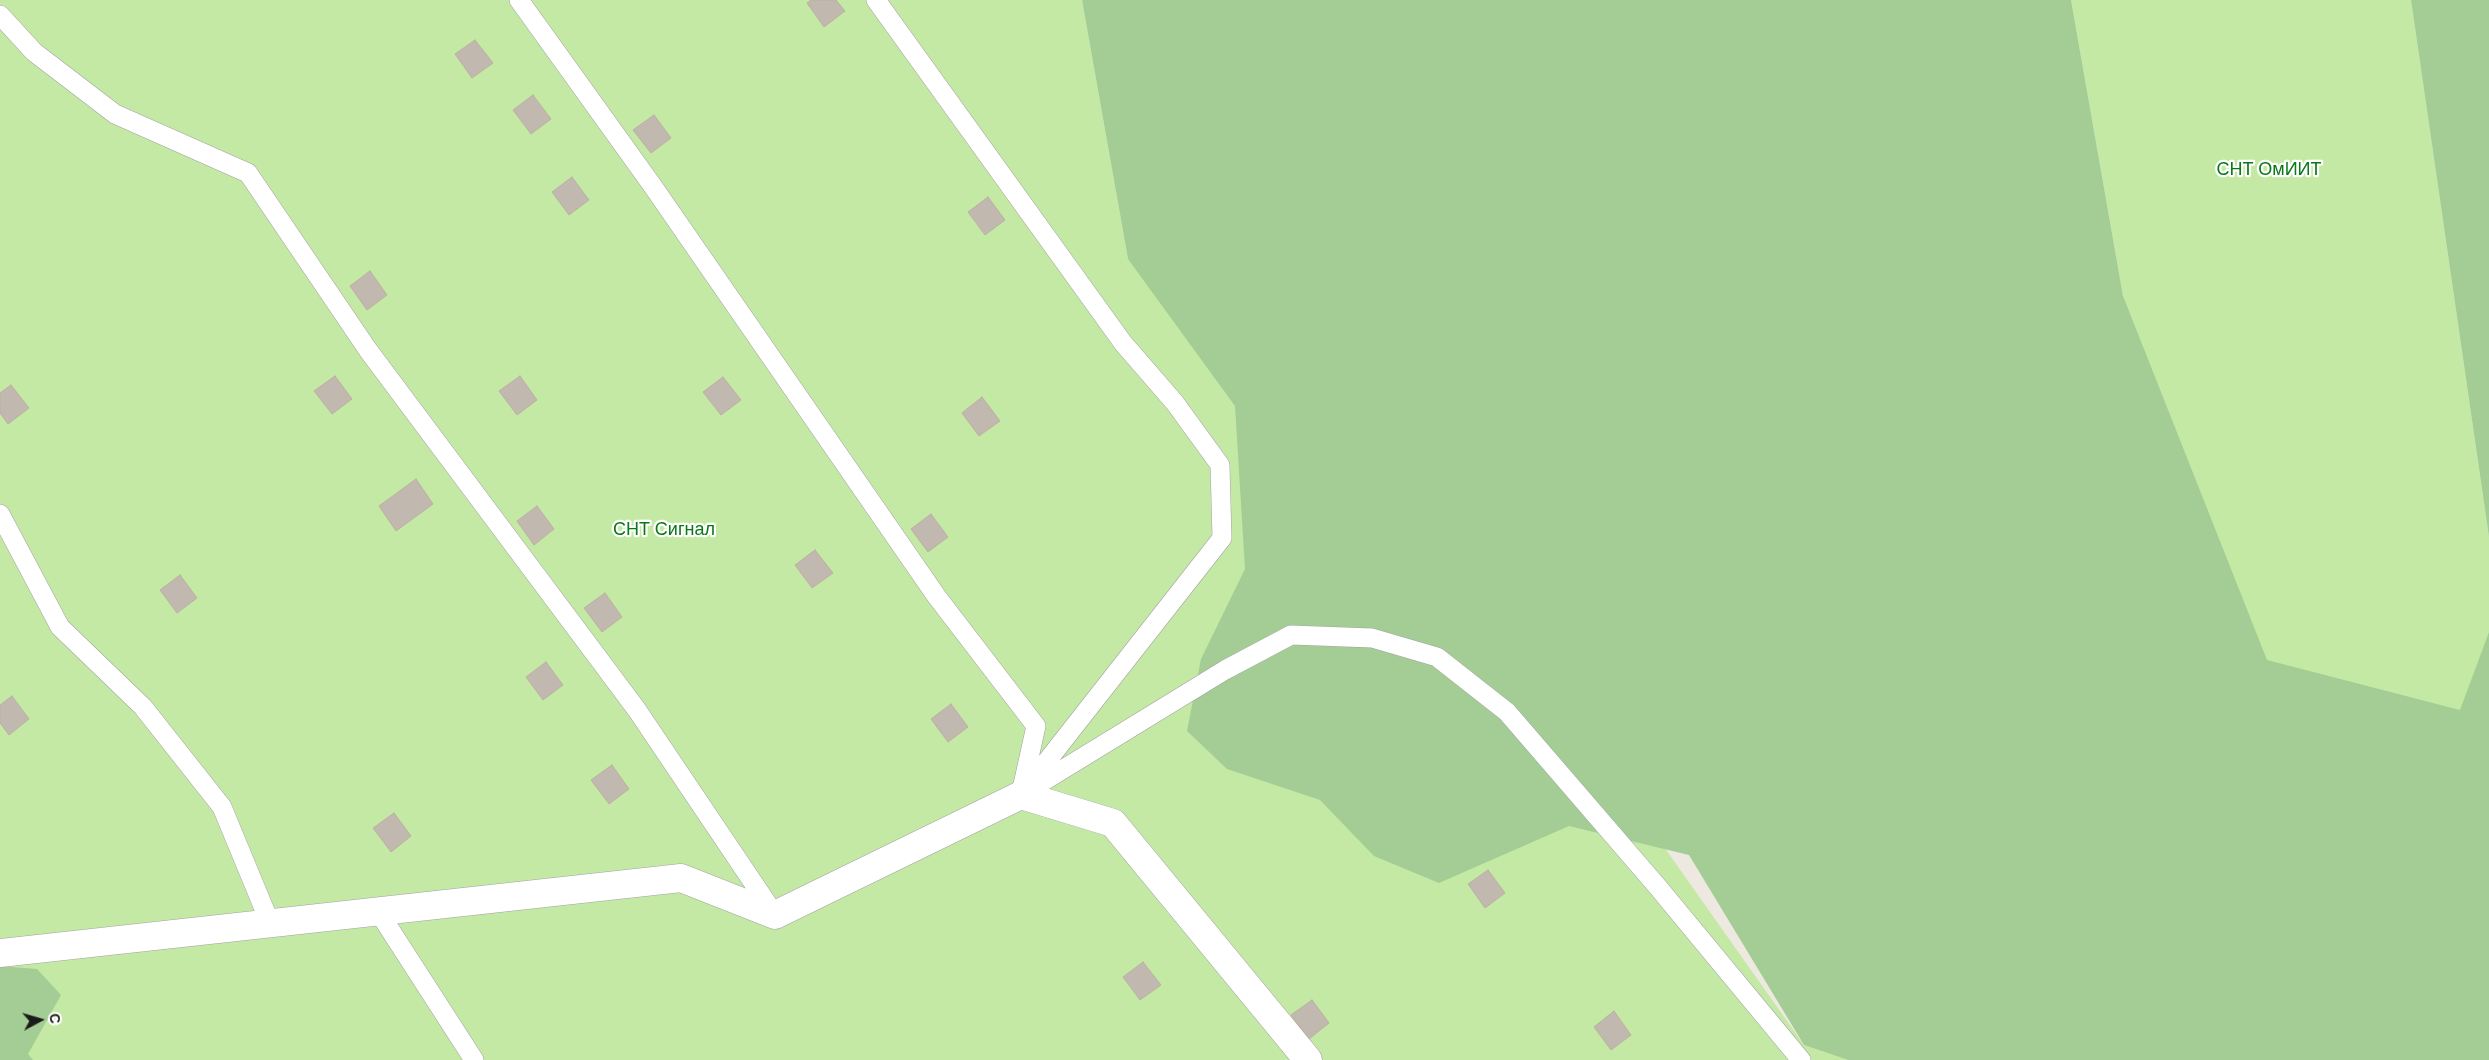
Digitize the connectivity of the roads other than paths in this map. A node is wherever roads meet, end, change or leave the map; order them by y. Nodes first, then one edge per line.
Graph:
1 (519, 0) edge
2 (876, 0) edge
3 (0, 15) edge
4 (0, 514) edge
5 (1020, 795) junction
6 (378, 911) junction
7 (775, 915) junction
8 (270, 923) junction
9 (0, 953) edge
10 (474, 1060) edge
11 (1308, 1060) edge
12 (1801, 1060) edge

1 - 5 lane
2 - 5 lane
3 - 7 lane
4 - 8 lane
5 - 7 street
5 - 11 street
5 - 12 lane
6 - 7 street
6 - 8 street
6 - 10 lane
8 - 9 street

